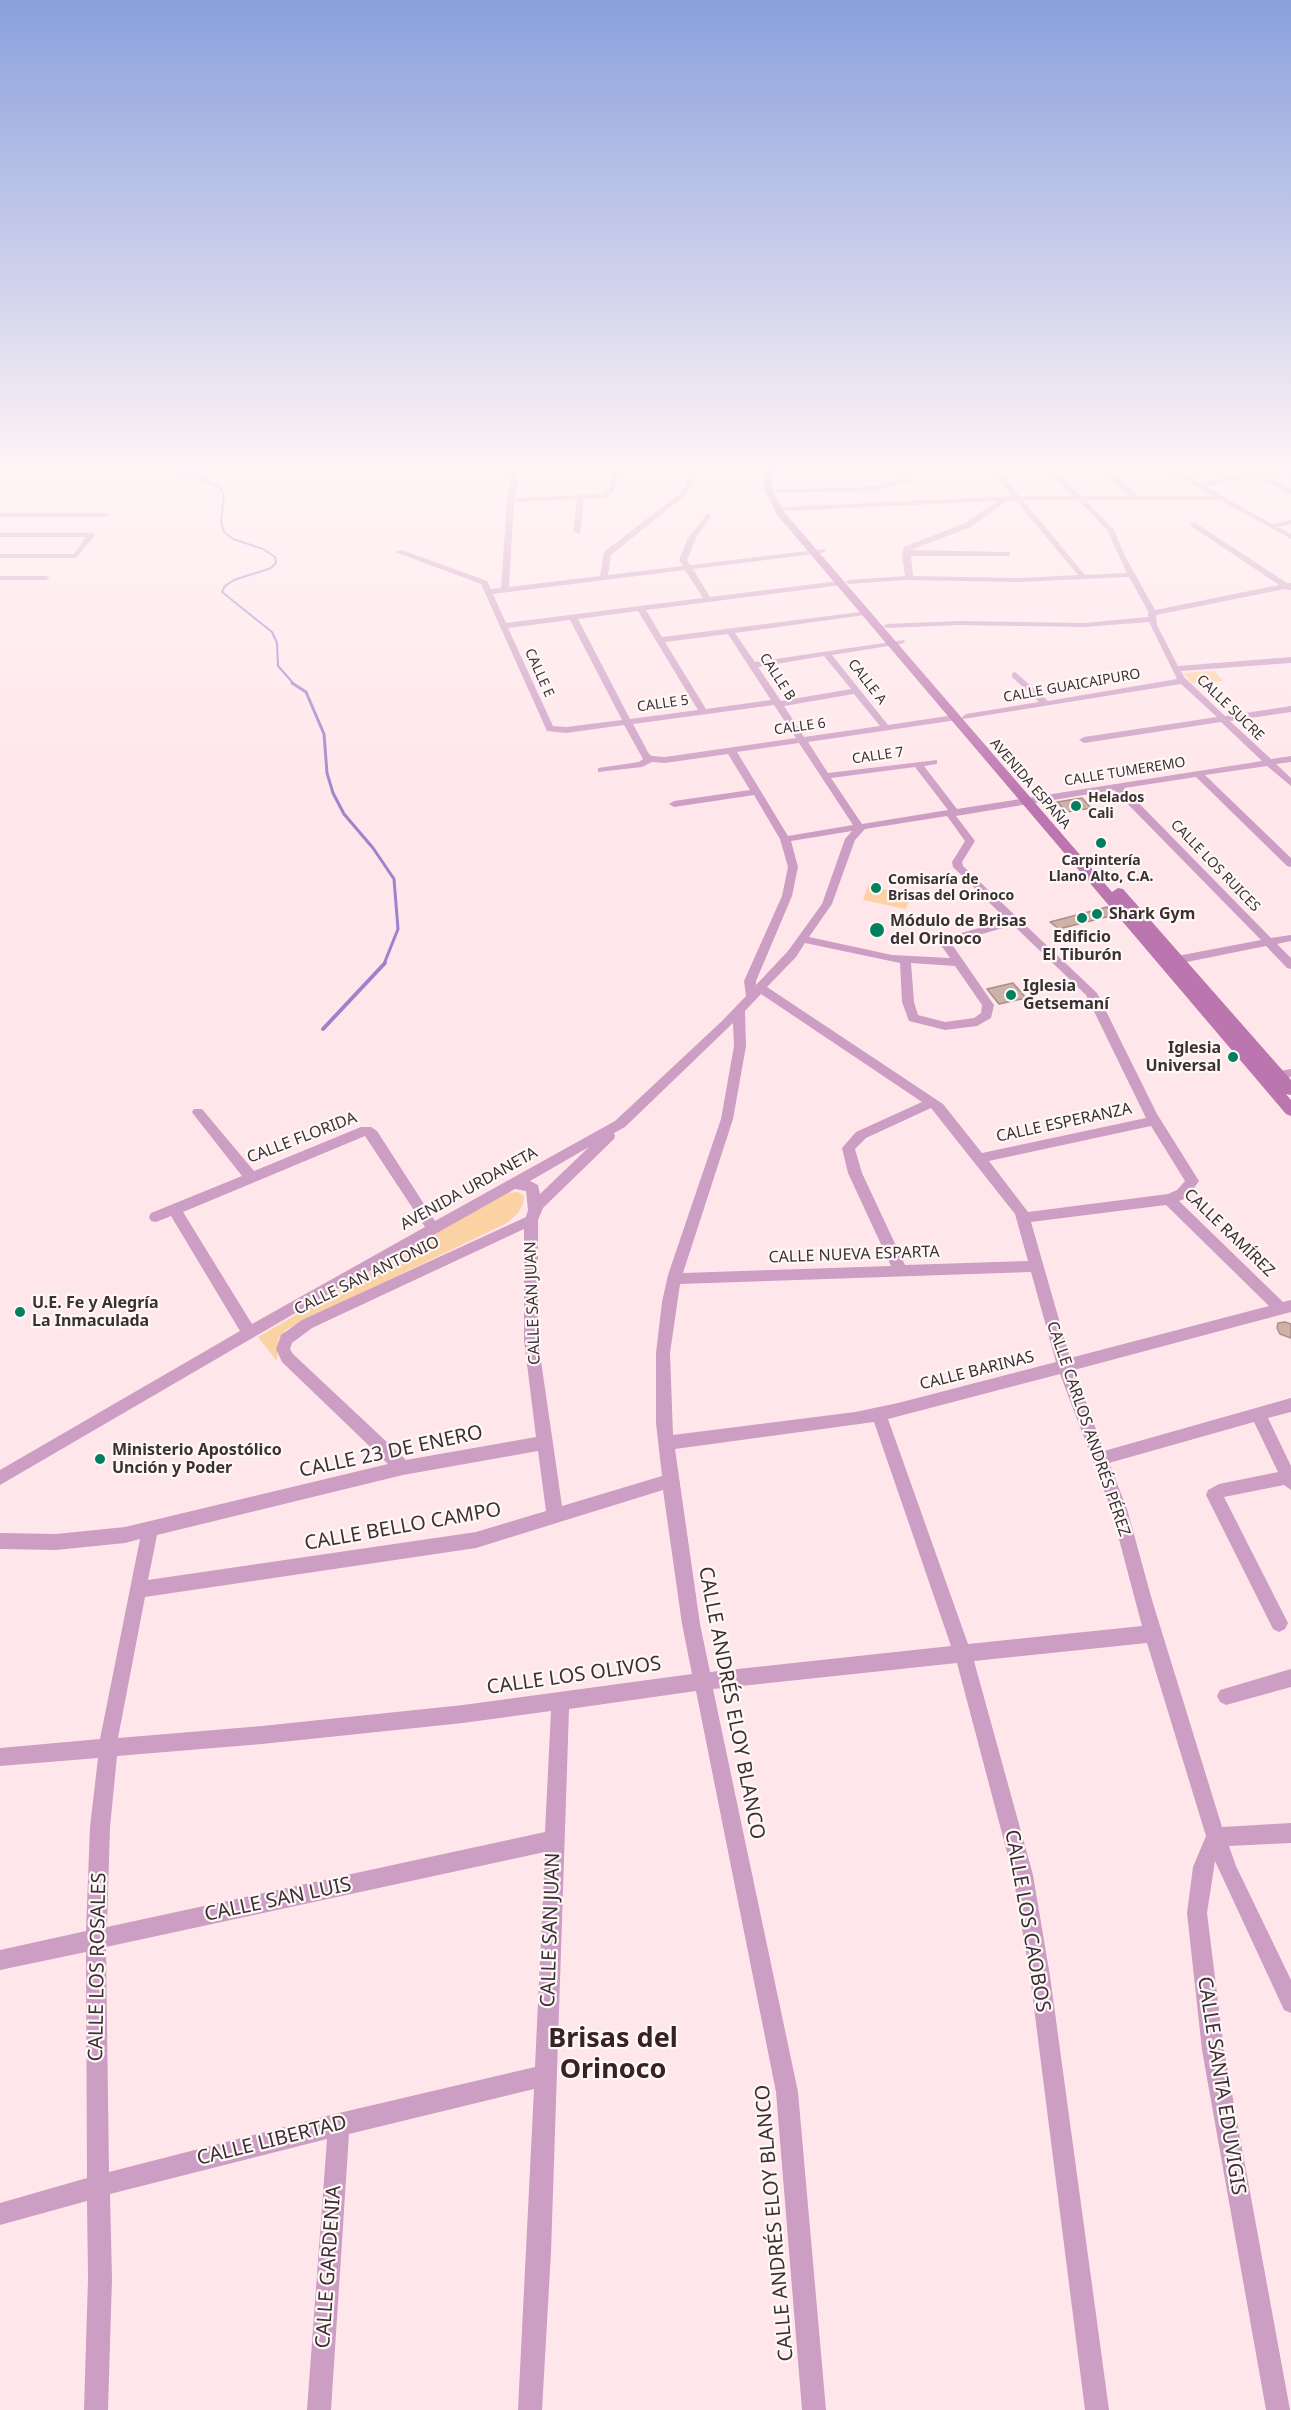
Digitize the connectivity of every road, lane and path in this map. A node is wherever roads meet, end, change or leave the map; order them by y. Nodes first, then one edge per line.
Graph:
1 (479, 580) edge
2 (506, 580) edge
3 (578, 580) edge
4 (603, 580) edge
5 (695, 580) edge
6 (842, 580) edge
7 (877, 580) edge
8 (1135, 580) edge
9 (844, 583) junction
10 (1290, 586) edge
11 (505, 590) junction
12 (489, 592) junction
13 (708, 600) junction
14 (640, 609) junction
15 (864, 613) junction
16 (1153, 616) junction
17 (573, 617) junction
18 (503, 626) junction
19 (887, 626) junction
20 (730, 631) junction
21 (660, 640) junction
22 (896, 643) junction
23 (827, 654) junction
24 (1291, 660) edge
25 (752, 665) junction
26 (1175, 669) junction
27 (1015, 675) dead end
28 (1183, 681) junction
29 (857, 691) junction
30 (777, 703) junction
31 (1046, 704) junction
32 (1291, 709) edge
33 (704, 712) junction
34 (960, 718) junction
35 (1220, 718) junction
36 (627, 722) junction
37 (886, 728) junction
38 (552, 730) joint
39 (802, 740) junction
40 (1084, 740) dead end
41 (731, 750) junction
42 (650, 759) junction
43 (1291, 759) edge
44 (934, 762) dead end
45 (1268, 763) junction
46 (917, 764) junction
47 (601, 770) dead end
48 (1198, 774) junction
49 (826, 776) junction
50 (1291, 783) edge
51 (1118, 787) junction
52 (757, 792) junction
53 (1032, 801) junction
54 (674, 804) dead end
55 (953, 814) junction
56 (861, 829) junction
57 (785, 839) junction
58 (1291, 864) edge
59 (1014, 921) junction
60 (1291, 938) edge
61 (803, 939) junction
62 (1269, 943) junction
63 (1178, 960) junction
64 (905, 961) junction
65 (957, 962) junction
66 (1291, 965) edge
67 (751, 998) junction
68 (1291, 1073) edge
69 (1278, 1075) junction
70 (1291, 1090) edge
71 (932, 1102) junction
72 (1291, 1110) edge
73 (198, 1112) dead end
74 (1154, 1121) junction
75 (620, 1124) junction
76 (980, 1158) junction
77 (251, 1177) junction
78 (510, 1184) junction
79 (1169, 1199) junction
80 (174, 1209) junction
81 (533, 1214) junction
82 (156, 1216) dead end
83 (1023, 1218) junction
84 (432, 1227) junction
85 (1036, 1266) junction
86 (901, 1271) junction
87 (674, 1279) junction
88 (1288, 1308) edge
89 (249, 1333) junction
90 (1065, 1366) junction
91 (1291, 1405) edge
92 (879, 1414) junction
93 (1258, 1414) junction
94 (544, 1443) junction
95 (666, 1443) junction
96 (1099, 1458) junction
97 (403, 1468) junction
98 (0, 1479) edge
99 (1290, 1480) edge
100 (670, 1481) junction
101 (555, 1517) junction
102 (150, 1529) junction
103 (0, 1541) edge
104 (138, 1590) junction
105 (1279, 1623) dead end
106 (1153, 1634) junction
107 (963, 1654) junction
108 (1291, 1678) edge
109 (702, 1681) junction
110 (1226, 1696) dead end
111 (560, 1702) junction
112 (108, 1748) junction
113 (0, 1757) edge
114 (1291, 1833) edge
115 (1215, 1837) junction
116 (555, 1840) junction
117 (96, 1939) junction
118 (0, 1960) edge
119 (1291, 2003) edge
120 (546, 2074) junction
121 (339, 2124) junction
122 (98, 2186) junction
123 (0, 2214) edge
124 (96, 2410) edge
125 (319, 2410) edge
126 (530, 2410) edge
127 (814, 2410) edge
128 (1097, 2410) edge
129 (1278, 2410) edge

1 - 12 street
2 - 11 street
3 - 11 street
4 - 11 street
5 - 13 street
6 - 9 main road, AVENIDA ESPAÑA
7 - 9 street
8 - 16 street, CALLE SUCRE
9 - 13 street
9 - 15 main road, AVENIDA ESPAÑA
9 - 19 main road, AVENIDA ESPAÑA
10 - 16 street
11 - 12 street
12 - 18 street, CALLE E
13 - 14 street
14 - 17 street
14 - 21 street
15 - 20 street
15 - 22 main road, AVENIDA ESPAÑA
16 - 19 street
16 - 26 street, CALLE SUCRE
17 - 18 street
17 - 36 street
18 - 38 street, CALLE E
19 - 22 main road, AVENIDA ESPAÑA
20 - 21 street
20 - 25 street, CALLE B
21 - 33 street
22 - 23 street
22 - 34 main road, AVENIDA ESPAÑA
23 - 25 street
23 - 29 street, CALLE A
24 - 26 street
25 - 30 street, CALLE B
26 - 28 street, CALLE SUCRE
27 - 31 street
28 - 31 street, CALLE GUAICAIPURO
28 - 35 street, CALLE SUCRE
29 - 30 street, CALLE 5
29 - 37 street, CALLE A
30 - 33 street, CALLE 5
30 - 39 street, CALLE B
31 - 34 street, CALLE GUAICAIPURO
32 - 35 street
33 - 36 street, CALLE 5
34 - 37 street, CALLE 6
34 - 53 main road, AVENIDA ESPAÑA
35 - 40 street
35 - 45 street, CALLE SUCRE
36 - 38 street, CALLE 5
36 - 42 street
37 - 39 street, CALLE 6
39 - 41 street, CALLE 6
39 - 49 street, CALLE B
41 - 42 street, CALLE 6
41 - 52 street, CALLE ANDRÉS ELOY BLANCO
42 - 47 street, CALLE 6
43 - 45 street, CALLE TUMEREMO
44 - 46 street, CALLE 7
45 - 48 street, CALLE TUMEREMO
45 - 50 street, CALLE SUCRE
46 - 49 street, CALLE 7
46 - 55 street
48 - 51 street, CALLE TUMEREMO
48 - 58 street
49 - 56 street, CALLE B
51 - 53 street, CALLE TUMEREMO
51 - 62 street, CALLE LOS RUICES
52 - 54 street
52 - 57 street, CALLE ANDRÉS ELOY BLANCO
53 - 55 street, CALLE TUMEREMO
53 - 63 main road, AVENIDA ESPAÑA
53 - 72 main road, AVENIDA ESPAÑA
55 - 56 street, CALLE TUMEREMO
55 - 59 street, CALLE RAMÍREZ
56 - 57 street, CALLE TUMEREMO
56 - 61 street, AVENIDA URDANETA
57 - 67 street, CALLE ANDRÉS ELOY BLANCO
59 - 65 street
59 - 74 street, CALLE RAMÍREZ
60 - 62 street
61 - 64 street
61 - 67 street, AVENIDA URDANETA
62 - 63 street
62 - 66 street, CALLE LOS RUICES
63 - 69 main road, AVENIDA ESPAÑA
64 - 65 street
64 - 65 street
67 - 71 street, CALLE CARLOS ANDRÉS PÉREZ
67 - 75 street, AVENIDA URDANETA
67 - 87 street, CALLE ANDRÉS ELOY BLANCO
68 - 69 street
69 - 70 main road, AVENIDA ESPAÑA
71 - 76 street, CALLE CARLOS ANDRÉS PÉREZ
71 - 86 street
73 - 77 street
74 - 76 street, CALLE ESPERANZA
74 - 79 street, CALLE RAMÍREZ
75 - 78 street, AVENIDA URDANETA
75 - 81 street
76 - 83 street, CALLE CARLOS ANDRÉS PÉREZ
77 - 80 street, CALLE FLORIDA
77 - 84 street, CALLE FLORIDA
78 - 81 street
78 - 84 street, AVENIDA URDANETA
79 - 83 street
79 - 88 street, CALLE RAMÍREZ
80 - 82 street, CALLE FLORIDA
80 - 89 street
81 - 94 street, CALLE SAN JUAN
81 - 97 street, CALLE SAN ANTONIO
83 - 85 street, CALLE CARLOS ANDRÉS PÉREZ
84 - 89 street, AVENIDA URDANETA
85 - 86 street, CALLE NUEVA ESPARTA
85 - 90 street, CALLE CARLOS ANDRÉS PÉREZ
86 - 87 street, CALLE NUEVA ESPARTA
87 - 95 street, CALLE ANDRÉS ELOY BLANCO
88 - 90 street, CALLE BARINAS
89 - 98 street, AVENIDA URDANETA
90 - 92 street, CALLE BARINAS
90 - 96 street, CALLE CARLOS ANDRÉS PÉREZ
91 - 93 street
92 - 95 street, CALLE BARINAS
92 - 107 street, CALLE LOS CAOBOS
93 - 96 street
93 - 99 street
94 - 97 street, CALLE 23 DE ENERO
94 - 101 street, CALLE SAN JUAN
95 - 100 street, CALLE ANDRÉS ELOY BLANCO
96 - 106 street, CALLE CARLOS ANDRÉS PÉREZ
97 - 102 street, CALLE 23 DE ENERO
99 - 105 street
100 - 101 street, CALLE BELLO CAMPO
100 - 109 street, CALLE ANDRÉS ELOY BLANCO
101 - 104 street, CALLE BELLO CAMPO
102 - 103 street, CALLE 23 DE ENERO
102 - 104 street, CALLE LOS ROSALES
104 - 112 street, CALLE LOS ROSALES
106 - 107 street, CALLE LOS OLIVOS
106 - 115 street, CALLE CARLOS ANDRÉS PÉREZ
107 - 109 street, CALLE LOS OLIVOS
107 - 128 street, CALLE LOS CAOBOS
108 - 110 street
109 - 111 street, CALLE LOS OLIVOS
109 - 127 street, CALLE ANDRÉS ELOY BLANCO
111 - 112 street, CALLE LOS OLIVOS
111 - 116 street, CALLE SAN JUAN
112 - 113 street, CALLE LOS OLIVOS
112 - 117 street, CALLE LOS ROSALES
114 - 115 street
115 - 119 street, CALLE CARLOS ANDRÉS PÉREZ
115 - 129 street, CALLE SANTA EDUVIGIS
116 - 117 street, CALLE SAN LUIS
116 - 120 street, CALLE SAN JUAN
117 - 118 street, CALLE SAN LUIS
117 - 122 street, CALLE LOS ROSALES
120 - 121 street, CALLE LIBERTAD
120 - 126 street, CALLE SAN JUAN
121 - 122 street, CALLE LIBERTAD
121 - 125 street, CALLE GARDENIA
122 - 123 street, CALLE LIBERTAD
122 - 124 street, CALLE LOS ROSALES

